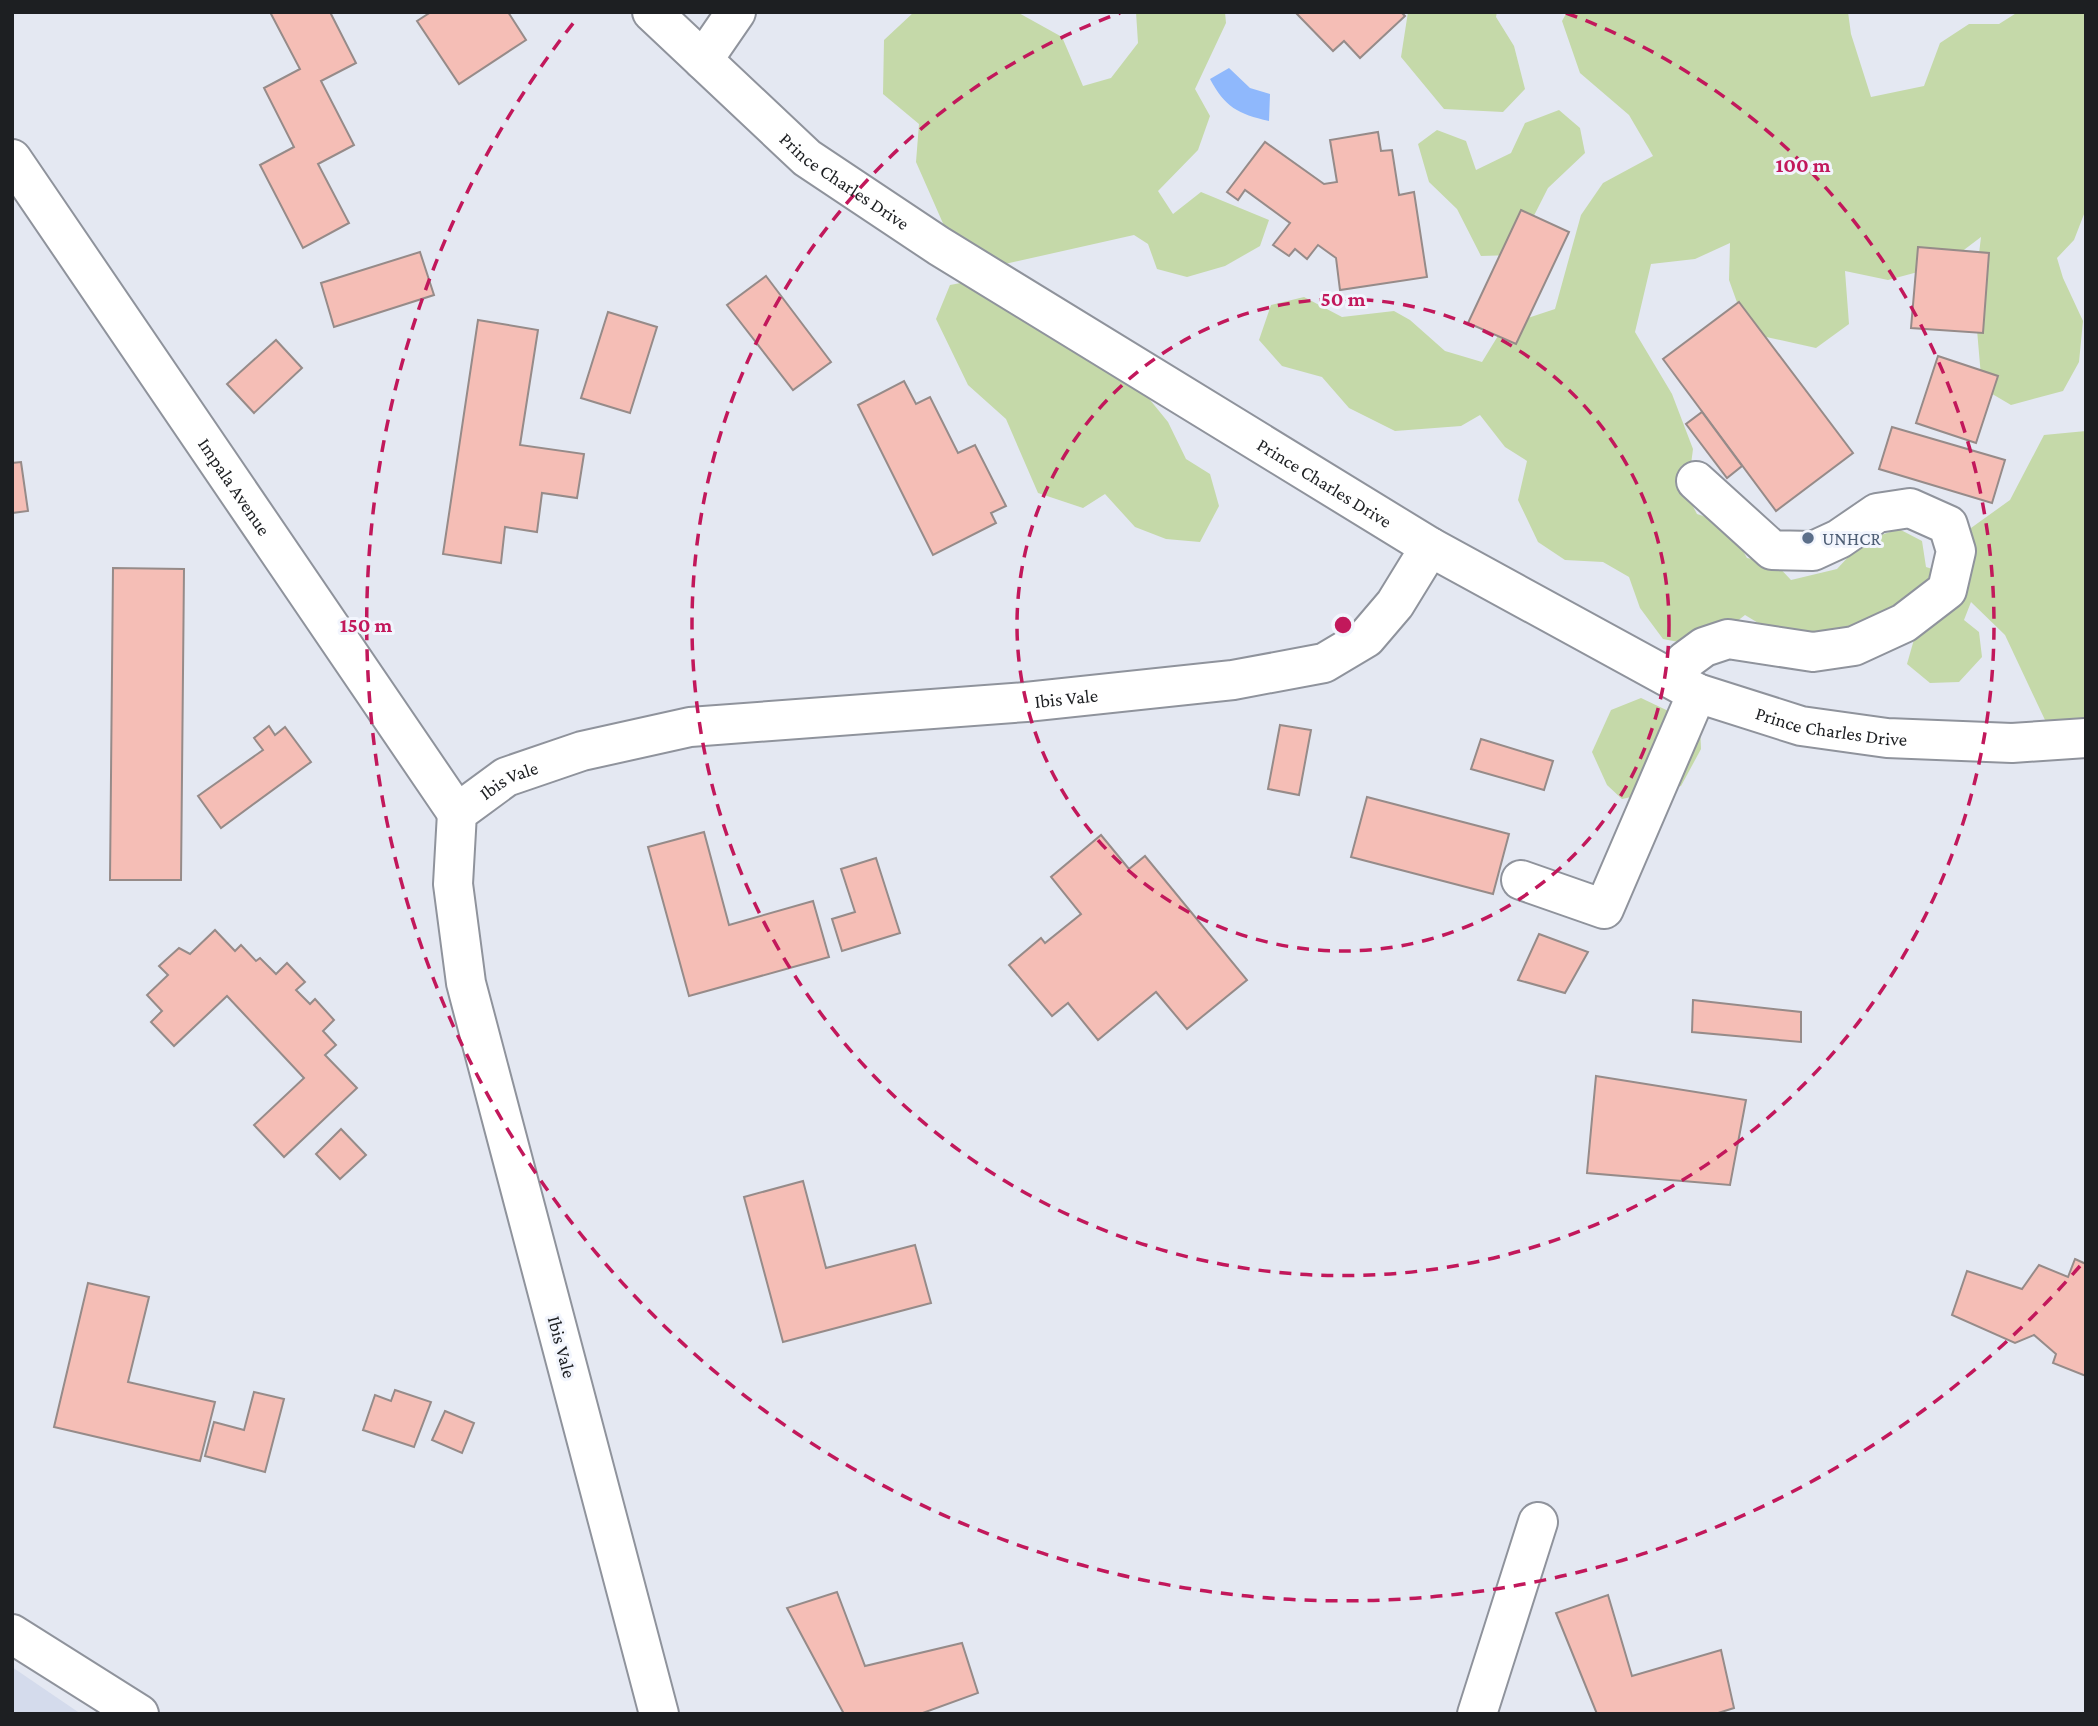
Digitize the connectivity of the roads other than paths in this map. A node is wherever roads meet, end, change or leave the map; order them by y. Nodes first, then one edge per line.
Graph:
1 (652, 12) edge
2 (736, 12) edge
3 (703, 60) junction
4 (12, 159) edge
5 (1696, 481) dead end
6 (1430, 547) junction
7 (1685, 686) junction
8 (2086, 738) edge
9 (457, 813) junction
10 (1521, 880) dead end
11 (1538, 1522) dead end
12 (12, 1634) edge
13 (139, 1714) edge
14 (659, 1714) edge
15 (1477, 1714) edge

1 - 3 street, Prince Charles Drive
2 - 3 street
3 - 6 street, Prince Charles Drive
4 - 9 street, Impala Avenue
5 - 7 street
6 - 7 street, Prince Charles Drive
6 - 9 street, Ibis Vale
7 - 8 street, Prince Charles Drive
7 - 10 street
9 - 14 street, Ibis Vale
11 - 15 street
12 - 13 street

